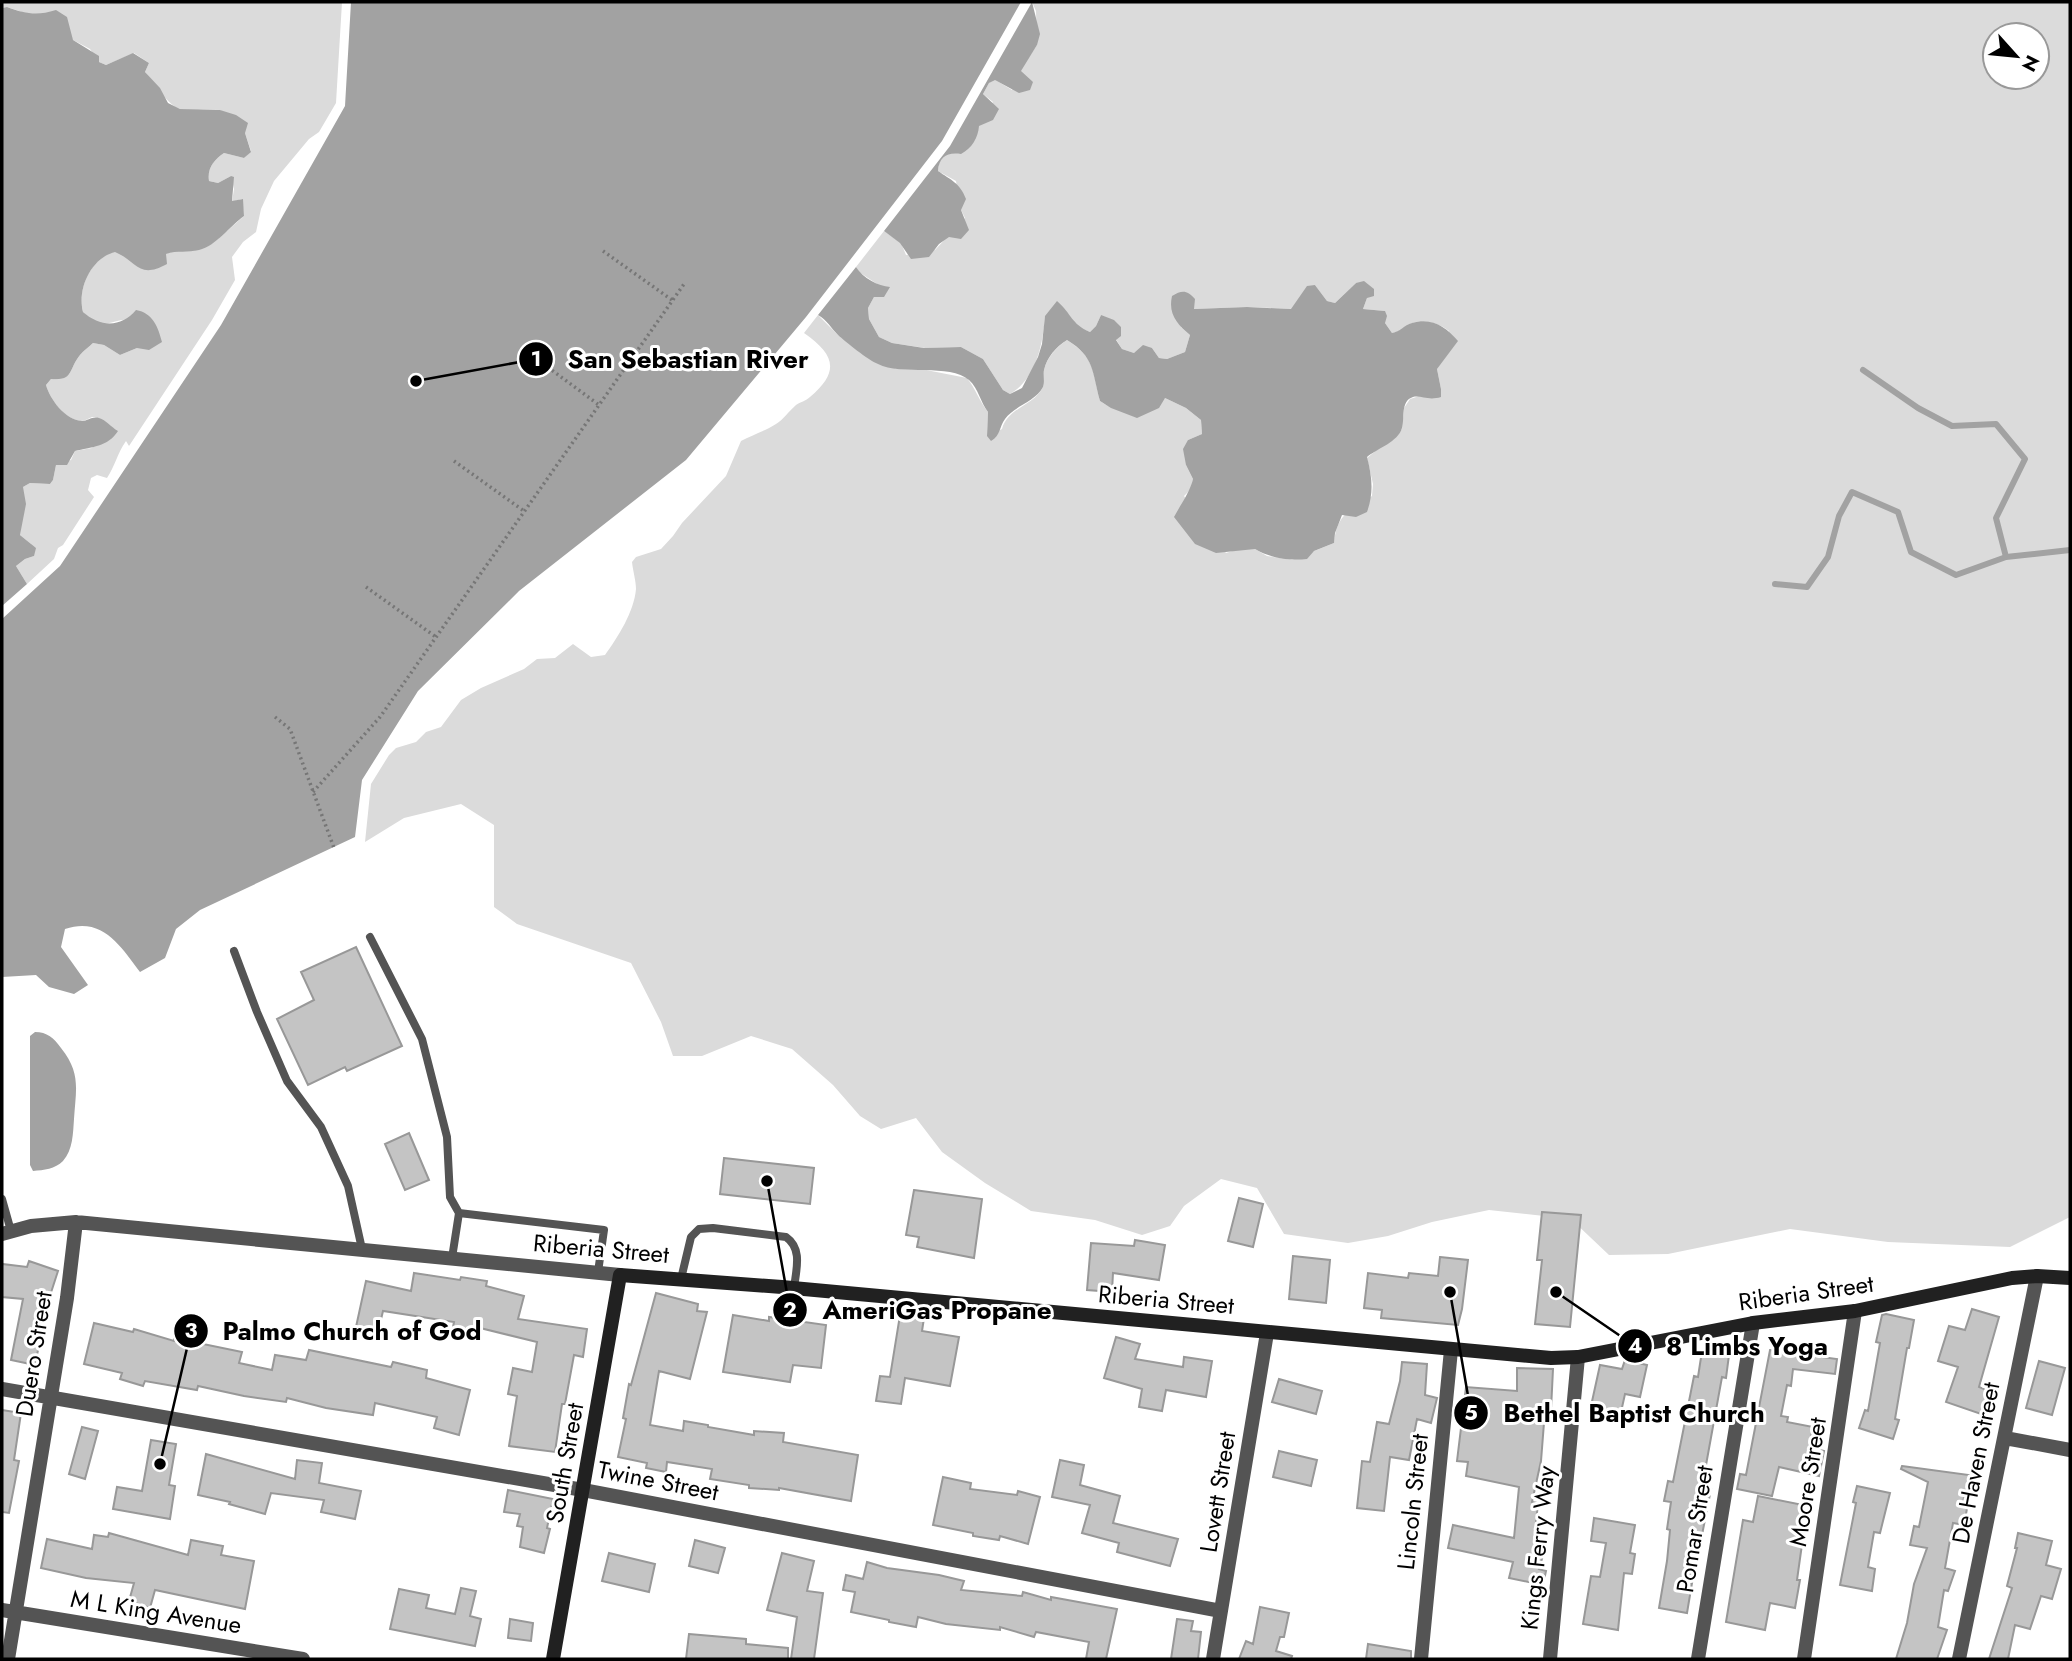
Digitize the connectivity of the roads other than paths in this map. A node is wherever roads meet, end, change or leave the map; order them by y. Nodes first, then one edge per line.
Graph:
1 (370, 937) dead end
2 (234, 951) dead end
3 (2, 1199) edge
4 (459, 1213) junction
5 (76, 1222) junction
6 (6, 1232) edge
7 (362, 1249) junction
8 (452, 1258) junction
9 (598, 1272) junction
10 (620, 1275) junction
11 (2037, 1276) junction
12 (2070, 1278) edge
13 (681, 1279) junction
14 (794, 1288) junction
15 (1855, 1311) junction
16 (1753, 1323) junction
17 (1267, 1333) junction
18 (1451, 1350) junction
19 (1578, 1357) junction
20 (2, 1389) edge
21 (50, 1398) junction
22 (2005, 1438) junction
23 (2070, 1450) edge
24 (583, 1490) junction
25 (9, 1611) edge
26 (1221, 1611) junction
27 (8, 1659) edge
28 (303, 1659) edge
29 (553, 1659) edge
30 (1213, 1659) edge
31 (1420, 1659) edge
32 (1550, 1659) edge
33 (1698, 1659) edge
34 (1804, 1659) edge
35 (1959, 1659) edge

1 - 4 lane
2 - 7 lane
3 - 6 lane
4 - 8 lane
4 - 9 lane
5 - 6 street, Riberia Street
5 - 7 street, Riberia Street
5 - 21 street, Duero Street
7 - 8 street, Riberia Street
8 - 9 street, Riberia Street
9 - 10 street, Riberia Street
10 - 13 street, Riberia Street
10 - 24 street, South Street
11 - 12 street, Riberia Street
11 - 15 street, Riberia Street
11 - 22 street, De Haven Street
13 - 14 street, Riberia Street
13 - 14 lane
14 - 17 street, Riberia Street
15 - 16 street, Riberia Street
15 - 34 street, Moore Street
16 - 19 street, Riberia Street
16 - 33 street, Pomar Street
17 - 18 street, Riberia Street
17 - 26 street, Lovett Street
18 - 19 street, Riberia Street
18 - 31 street, Lincoln Street
19 - 32 street, Kings Ferry Way
20 - 21 street, Twine Street
21 - 24 street, Twine Street
21 - 25 street, Duero Street
22 - 23 street
22 - 35 street, De Haven Street
24 - 26 street, Twine Street
24 - 29 street, South Street
25 - 27 street, Duero Street
25 - 28 street, M L King Avenue
26 - 30 street, Lovett Street

